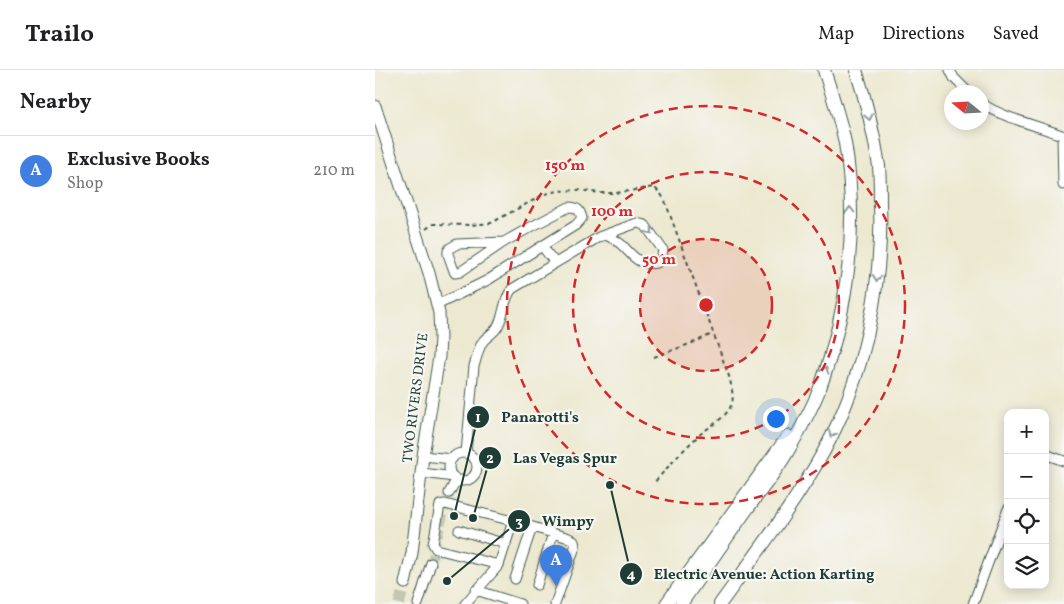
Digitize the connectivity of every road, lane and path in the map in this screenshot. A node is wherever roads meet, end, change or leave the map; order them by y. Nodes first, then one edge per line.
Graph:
1 (824, 70) edge
2 (856, 70) edge
3 (950, 70) edge
4 (961, 85) edge
5 (375, 106) edge
6 (989, 108) edge
7 (1063, 135) edge
8 (1063, 185) dead end
9 (607, 234) junction
10 (504, 242) junction
11 (419, 244) junction
12 (542, 246) junction
13 (555, 262) junction
14 (437, 305) junction
15 (713, 333) junction
16 (654, 357) dead end
17 (819, 389) junction
18 (466, 453) junction
19 (1049, 455) edge
20 (423, 456) junction
21 (452, 459) junction
22 (1064, 460) edge
23 (422, 473) junction
24 (457, 479) junction
25 (653, 484) dead end
26 (449, 494) tunnel mouth
27 (1004, 520) edge
28 (513, 521) junction
29 (532, 527) junction
30 (459, 530) dead end
31 (553, 533) junction
32 (506, 544) junction
33 (431, 563) tunnel mouth
34 (499, 565) junction
35 (515, 579) dead end
36 (405, 583) tunnel mouth
37 (537, 585) dead end
38 (476, 590) junction
39 (418, 604) edge
40 (465, 604) edge
41 (520, 604) edge
42 (555, 604) edge
43 (666, 604) edge
44 (681, 604) edge
45 (720, 604) edge
46 (973, 604) edge

17 -> 1 highway
2 -> 45 highway
3 - 4 street
5 - 11 main road, TWO RIVERS DRIVE
6 - 7 street
7 - 8 street
9 -> 9 street
9 - 13 street
10 - 10 street
10 - 12 street
11 - 14 main road, TWO RIVERS DRIVE
11 - 15 path
12 - 13 street
12 - 14 street
13 - 18 street
14 - 20 main road, TWO RIVERS DRIVE
15 - 16 path
15 - 25 path
17 - 43 highway
17 - 44 highway
18 - 21 street
18 - 24 street
19 - 22 street
20 - 21 street
20 - 23 main road, TWO RIVERS DRIVE
21 - 24 street
23 - 24 street
23 - 36 main road, TWO RIVERS DRIVE
24 - 26 street
27 - 46 street
28 - 29 street
28 - 32 street
28 - 34 street
29 - 31 street
29 - 35 street
30 - 32 street
31 - 37 street
31 - 42 street
32 - 34 street
33 - 39 street
34 - 38 street
38 - 40 street
38 - 41 street

